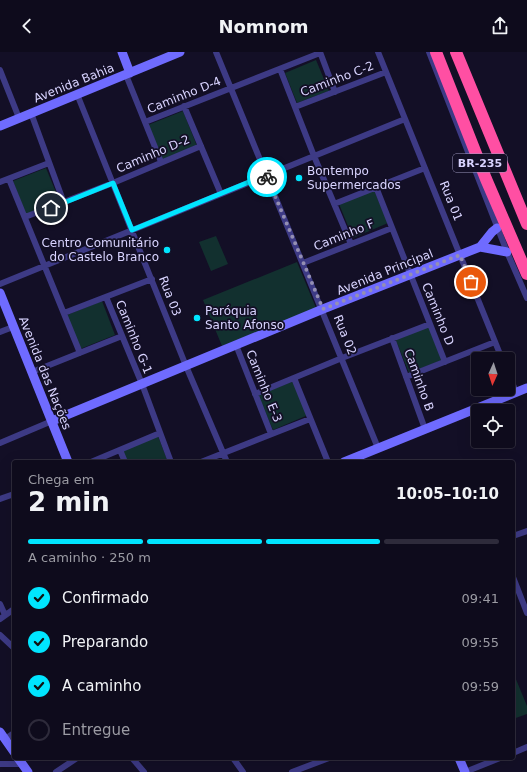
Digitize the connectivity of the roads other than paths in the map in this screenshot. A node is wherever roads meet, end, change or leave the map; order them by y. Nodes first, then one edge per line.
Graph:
1 (122, 52) edge
2 (180, 52) edge
3 (216, 52) edge
4 (378, 52) edge
5 (429, 52) edge
6 (436, 52) edge
7 (456, 52) edge
8 (320, 53) edge
9 (280, 69) junction
10 (0, 70) edge
11 (386, 72) junction
12 (128, 74) junction
13 (231, 88) junction
14 (335, 92) junction
15 (77, 94) junction
16 (184, 106) junction
17 (295, 107) junction
18 (31, 113) junction
19 (19, 118) junction
20 (405, 119) junction
21 (145, 122) junction
22 (0, 126) edge
23 (200, 146) junction
24 (314, 156) junction
25 (161, 162) junction
26 (49, 163) junction
27 (425, 168) junction
28 (266, 175) junction
29 (9, 179) junction
30 (0, 182) edge
31 (113, 183) junction
32 (376, 187) junction
33 (514, 189) junction
34 (220, 194) junction
35 (64, 203) junction
36 (334, 204) junction
37 (527, 206) edge
38 (25, 217) junction
39 (527, 224) edge
40 (392, 228) junction
41 (497, 228) junction
42 (132, 230) junction
43 (351, 244) junction
44 (480, 247) junction
45 (507, 252) junction
46 (460, 255) junction
47 (303, 263) junction
48 (45, 266) junction
49 (527, 274) edge
50 (410, 275) junction
51 (152, 279) junction
52 (0, 284) edge
53 (0, 294) edge
54 (106, 297) junction
55 (527, 298) edge
56 (323, 309) junction
57 (64, 313) junction
58 (430, 324) junction
59 (12, 327) junction
60 (0, 332) edge
61 (122, 336) junction
62 (392, 338) junction
63 (496, 342) junction
64 (236, 346) junction
65 (500, 352) edge
66 (80, 353) junction
67 (342, 358) junction
68 (445, 362) junction
69 (186, 366) junction
70 (32, 372) junction
71 (406, 377) junction
72 (294, 378) junction
73 (142, 384) junction
74 (527, 388) edge
75 (516, 392) joint
76 (255, 394) junction
77 (310, 418) junction
78 (52, 421) junction
79 (425, 429) junction
80 (160, 433) junction
81 (271, 434) junction
82 (0, 443) edge
83 (378, 448) junction
84 (120, 450) junction
85 (223, 453) junction
86 (67, 460) edge
87 (96, 460) edge
88 (124, 460) edge
89 (170, 460) edge
90 (206, 460) edge
91 (226, 460) edge
92 (327, 460) edge
93 (349, 460) edge
94 (12, 495) edge
95 (0, 500) edge
96 (527, 530) edge
97 (515, 535) edge
98 (515, 582) edge
99 (0, 604) edge
100 (526, 609) edge
101 (12, 610) edge
102 (2, 618) edge
103 (0, 635) edge
104 (12, 646) edge
105 (12, 732) edge
106 (2, 735) edge
107 (527, 747) edge
108 (12, 749) edge
109 (515, 752) edge
110 (74, 760) edge
111 (134, 760) edge
112 (234, 760) edge
113 (324, 760) edge
114 (460, 760) edge
115 (495, 760) edge
116 (20, 761) edge
117 (0, 764) edge
118 (28, 772) edge
119 (56, 772) edge
120 (144, 772) edge
121 (243, 772) edge
122 (292, 772) edge
123 (465, 772) edge

1 - 12 street
2 - 12 street, Avenida Bahia
3 - 13 street, Rua 02
4 - 11 street, Rua 01
5 - 41 street
6 - 49 highway, BR-235
7 - 33 highway, BR-235
8 - 9 street, Caminho D-4
8 - 14 street
9 - 13 street, Caminho D-4
9 - 17 street
10 - 19 street
11 - 14 street, Caminho C-2
11 - 20 street, Rua 01
12 - 15 street, Avenida Bahia
12 - 21 street
13 - 16 street, Caminho D-4
13 - 28 street, Rua 02
14 - 17 street, Caminho C-2
15 - 18 street, Avenida Bahia
15 - 31 street, Rua 03
16 - 21 street, Caminho D-4
16 - 23 street
17 - 24 street
18 - 19 street, Avenida Bahia
18 - 26 street
19 - 22 street, Avenida Bahia
20 - 24 street
20 - 27 street, Rua 01
21 - 25 street
23 - 25 street, Caminho D-2
23 - 34 street
24 - 28 street
24 - 36 street
25 - 31 street, Caminho D-2
26 - 29 street
26 - 35 street
27 - 32 street
27 - 46 street, Rua 01
28 - 34 street
28 - 47 street, Rua 02
29 - 30 street
29 - 38 street
31 - 35 street, Caminho D-2
31 - 42 street, Rua 03
32 - 36 street
32 - 40 street, Caminho D
33 - 37 street
33 - 39 highway, BR-235
34 - 42 street
35 - 38 street, Caminho D-2
36 - 43 street
38 - 48 street
40 - 43 street, Caminho F
40 - 50 street, Caminho D
41 - 44 street
41 - 45 street
42 - 48 street
42 - 51 street, Rua 03
43 - 47 street, Caminho F
44 - 45 street
44 - 46 street, Avenida Principal
45 - 55 street
46 - 50 street, Avenida Principal
46 - 63 street, Rua 01
47 - 56 street, Rua 02
48 - 52 street
48 - 57 street
50 - 56 street, Avenida Principal
50 - 58 street, Caminho D
51 - 54 street
51 - 69 street, Rua 03
53 - 59 street, Avenida das Nações
54 - 57 street
54 - 61 street, Caminho G-1
56 - 64 street, Avenida Principal
56 - 67 street, Rua 02
57 - 66 street
58 - 62 street
58 - 68 street, Caminho D
59 - 60 street
59 - 70 street, Avenida das Nações
61 - 66 street
61 - 73 street, Caminho G-1
62 - 67 street
62 - 71 street, Caminho B
63 - 65 street, Rua 01
63 - 68 street
64 - 69 street, Avenida Principal
64 - 76 street, Caminho E-3
66 - 70 street
67 - 72 street
67 - 83 street, Rua 02
68 - 71 street
69 - 73 street, Avenida Principal
69 - 85 street, Rua 03
70 - 78 street, Avenida das Nações
71 - 79 street, Caminho B
72 - 76 street
72 - 77 street
73 - 78 street, Avenida Principal
73 - 80 street, Caminho G-1
74 - 75 street
75 - 79 street
76 - 81 street, Caminho E-3
77 - 81 street
77 - 92 street
78 - 82 street
78 - 86 street, Avenida das Nações
79 - 83 street
80 - 84 street
80 - 89 street, Caminho G-1
81 - 85 street
83 - 93 street
84 - 87 street
84 - 88 street
85 - 90 street
85 - 91 street, Rua 03
94 - 95 street
96 - 97 street
98 - 100 street
99 - 102 street
101 - 102 street
103 - 104 street
105 - 106 street
106 - 108 street
107 - 109 street
110 - 119 street
111 - 120 street
112 - 121 street
113 - 122 street
114 - 123 street
115 - 123 street
116 - 117 street
116 - 118 street

